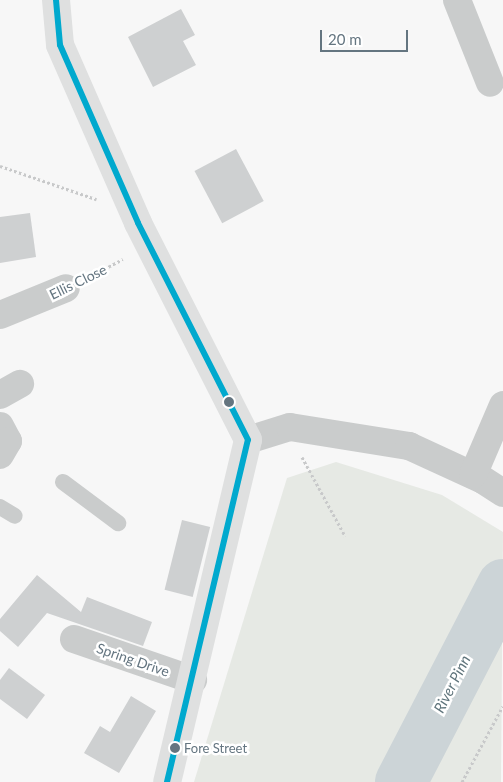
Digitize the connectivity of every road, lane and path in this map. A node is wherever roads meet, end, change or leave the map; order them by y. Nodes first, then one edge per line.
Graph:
1 (56, 0) edge
2 (458, 0) edge
3 (490, 83) dead end
4 (0, 166) edge
5 (100, 205) dead end
6 (130, 256) dead end
7 (66, 288) joint
8 (0, 315) edge
9 (503, 405) edge
10 (248, 440) junction
11 (293, 457) dead end
12 (473, 475) junction
13 (63, 482) dead end
14 (503, 493) edge
15 (0, 507) edge
16 (14, 516) dead end
17 (118, 523) dead end
18 (345, 536) dead end
19 (74, 639) dead end
20 (193, 680) junction
21 (503, 706) edge
22 (167, 782) edge
23 (462, 782) edge

1 - 10 main road
2 - 3 street
4 - 5 path
6 - 7 path, Ellis Close
7 - 8 street, Ellis Close
9 - 12 street
10 - 12 street
10 - 20 main road
11 - 18 path
12 - 14 street
13 - 17 lane
15 - 16 lane
19 - 20 street, Spring Drive
20 - 22 main road
21 - 23 path

